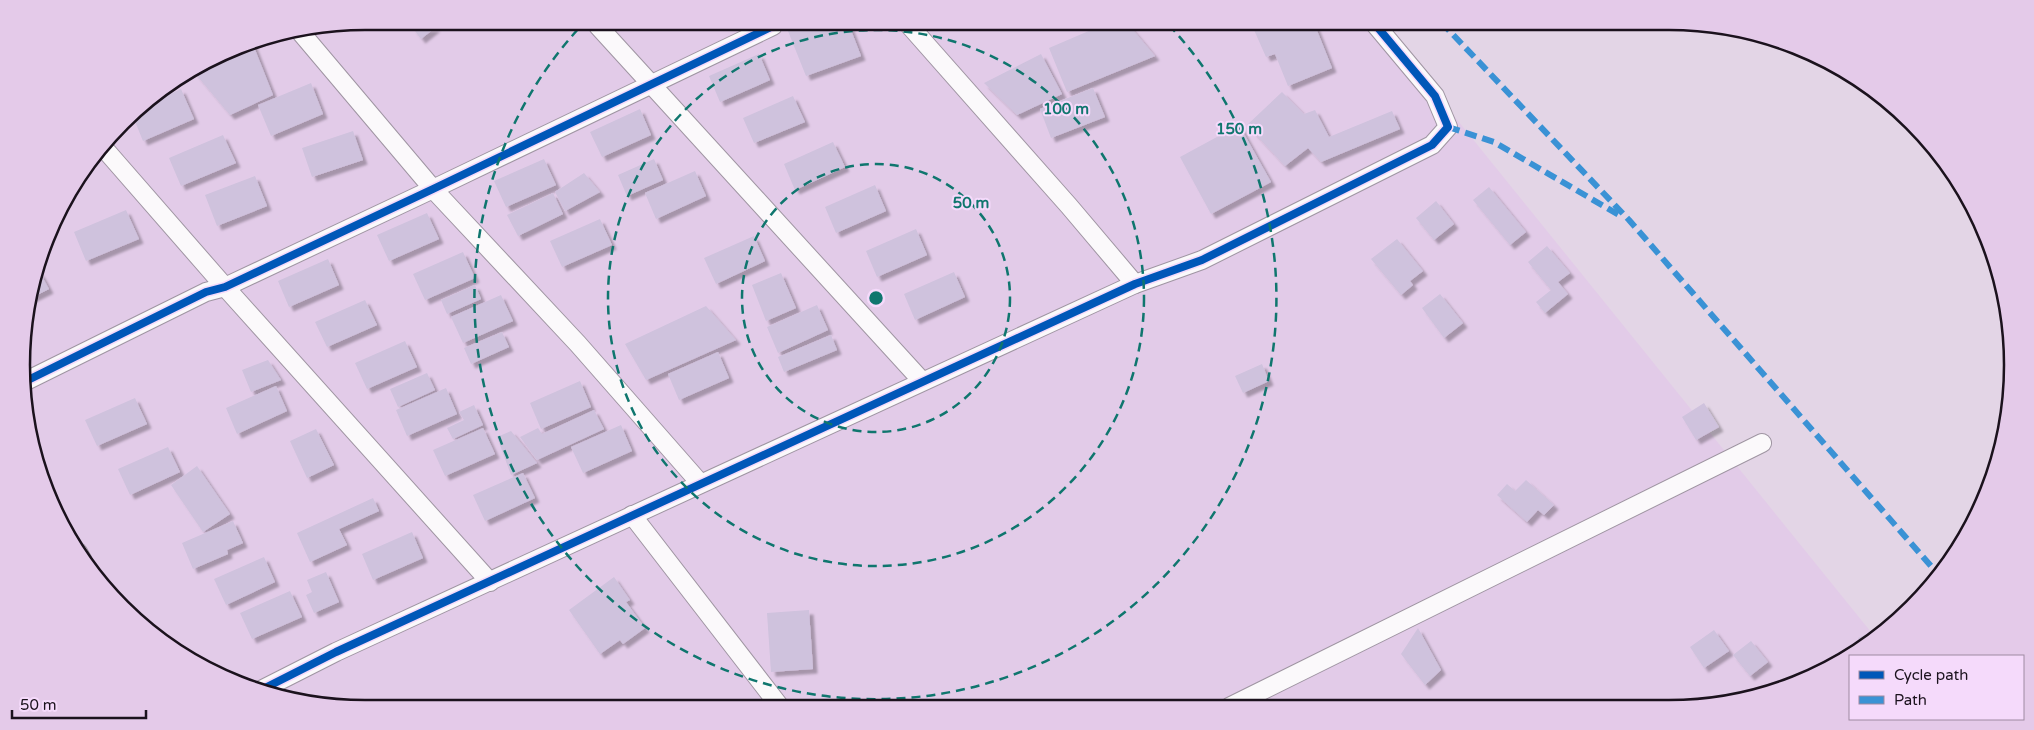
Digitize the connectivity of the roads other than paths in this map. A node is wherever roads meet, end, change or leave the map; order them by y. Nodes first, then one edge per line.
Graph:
1 (602, 30) edge
2 (765, 30) edge
3 (913, 30) edge
4 (1380, 30) edge
5 (303, 36) edge
6 (652, 84) junction
7 (107, 152) edge
8 (433, 190) junction
9 (1135, 284) junction
10 (225, 287) junction
11 (31, 379) edge
12 (922, 380) junction
13 (1762, 443) dead end
14 (700, 483) junction
15 (632, 515) junction
16 (490, 582) junction
17 (269, 686) edge
18 (774, 700) edge
19 (1243, 700) edge

1 - 6 street
2 - 6 street
3 - 9 street
4 - 9 street
5 - 8 street
6 - 8 street
6 - 12 street
7 - 10 street
8 - 10 street
8 - 14 street
9 - 12 street
10 - 11 street
10 - 16 street
12 - 14 street
13 - 19 street
14 - 15 street
15 - 16 street
15 - 18 street
16 - 17 street

